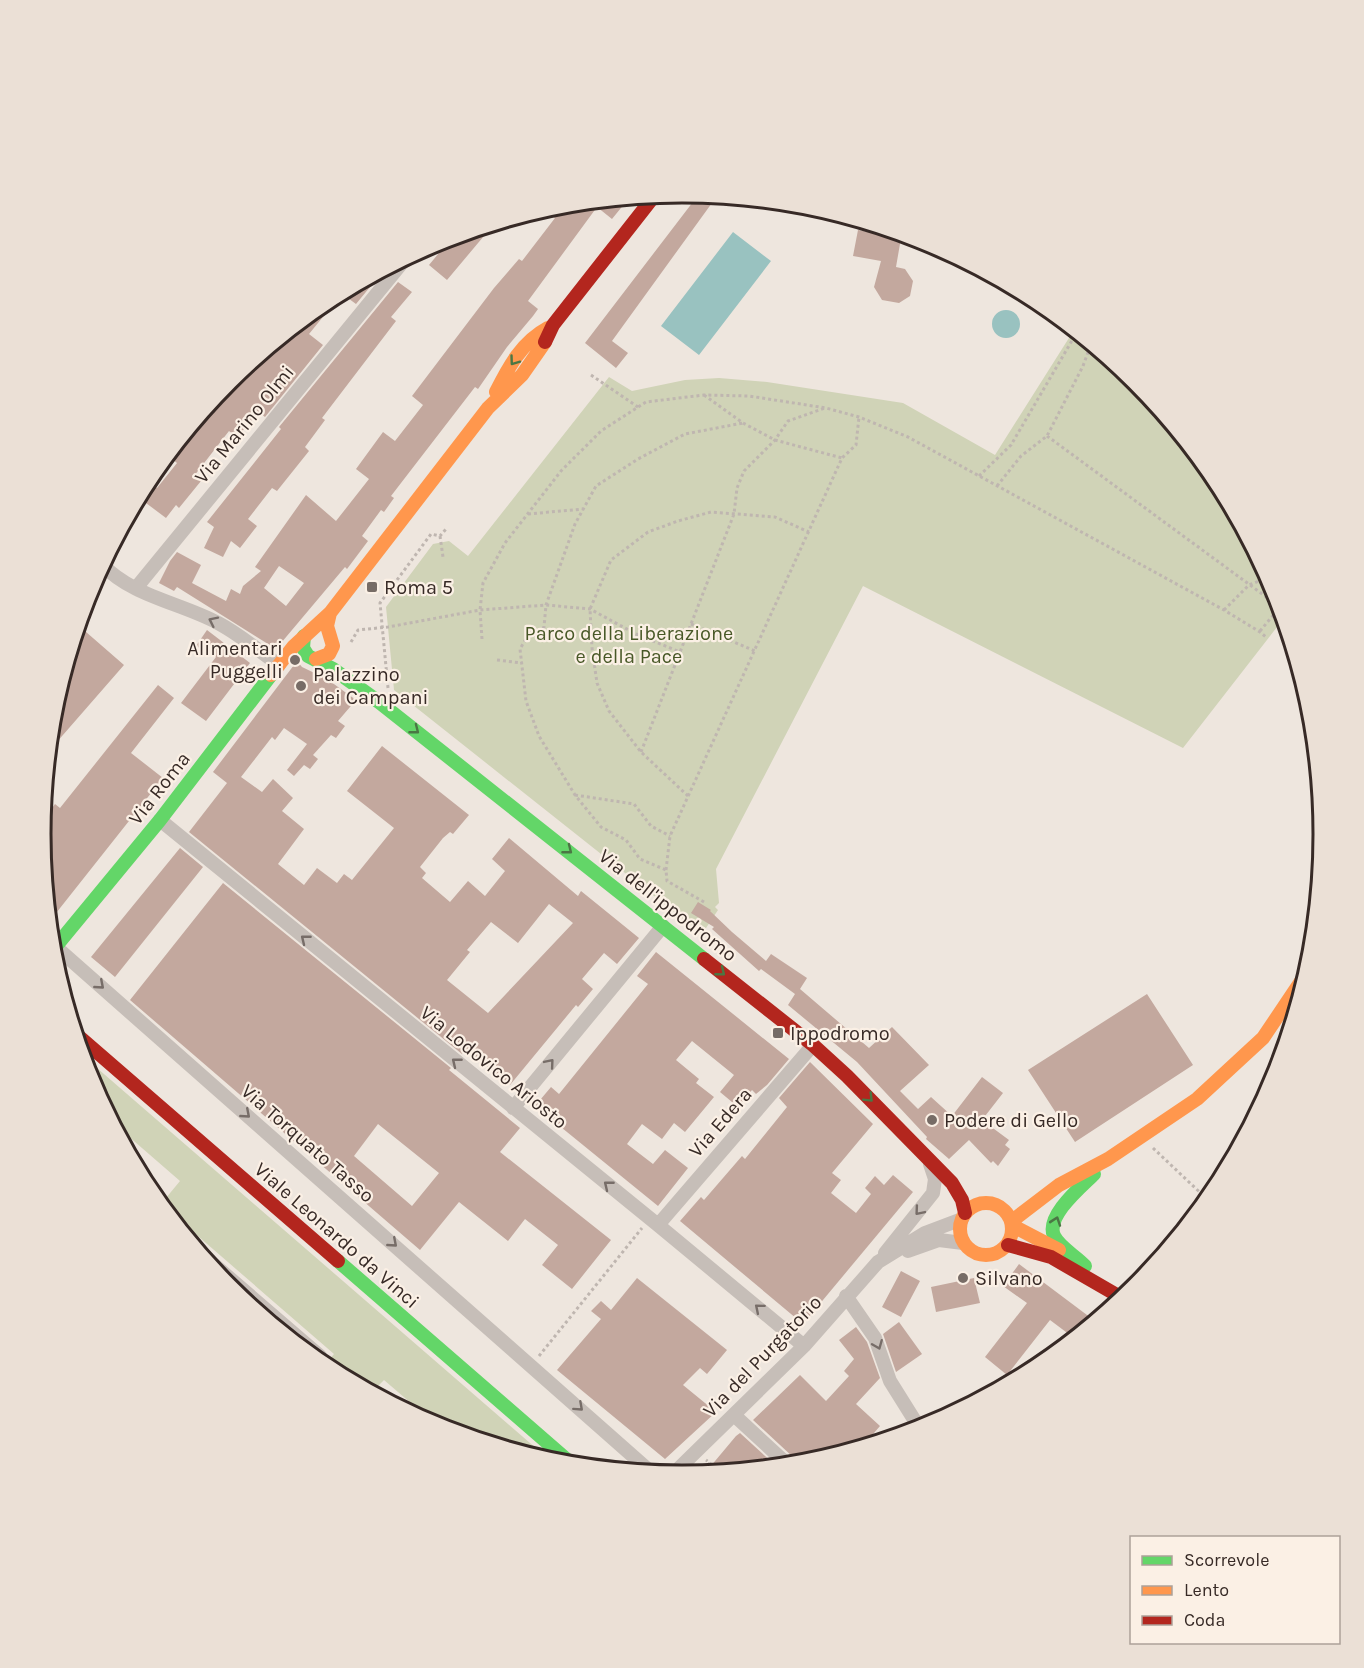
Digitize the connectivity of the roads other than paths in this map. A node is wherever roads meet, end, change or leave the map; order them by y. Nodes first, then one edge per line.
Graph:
1 (648, 204) edge
2 (393, 273) edge
3 (109, 571) edge
4 (135, 588) junction
5 (330, 613) junction
6 (329, 633) junction
7 (303, 640) junction
8 (316, 659) junction
9 (279, 665) junction
10 (160, 820) junction
11 (663, 926) junction
12 (60, 940) edge
13 (63, 956) edge
14 (1291, 996) edge
15 (86, 1043) edge
16 (813, 1045) junction
17 (513, 1108) junction
18 (928, 1159) junction
19 (1108, 1159) junction
20 (1059, 1185) junction
21 (1000, 1207) junction
22 (964, 1216) junction
23 (1012, 1223) junction
24 (658, 1225) junction
25 (963, 1243) junction
26 (1008, 1245) junction
27 (878, 1262) junction
28 (1084, 1266) junction
29 (1115, 1292) edge
30 (1114, 1293) edge
31 (846, 1296) junction
32 (804, 1346) junction
33 (734, 1414) junction
34 (915, 1420) edge
35 (559, 1453) edge
36 (780, 1457) edge
37 (643, 1464) edge
38 (684, 1465) edge

1 - 5 main road, Via Roma
2 - 4 street, Via Marino Olmi
3 - 4 street
9 -> 4 street
5 - 6 main road
5 - 7 main road, Via Roma
6 - 7 main road
6 - 8 main road
7 - 8 main road
7 - 9 main road, Via Roma
8 -> 11 main road, Via dell'ippodromo
9 - 10 main road, Via Roma
10 - 12 main road, Via Roma
17 -> 10 street, Via Lodovico Ariosto
11 -> 16 main road, Via dell'ippodromo
17 -> 11 street
13 -> 37 street, Via Torquato Tasso
14 - 19 main road
15 - 35 main road, Viale Leonardo da Vinci
16 -> 18 main road, Via dell'ippodromo
16 - 24 street, Via Edera
24 -> 17 street, Via Lodovico Ariosto
18 - 22 main road, Via dell'ippodromo
18 -> 27 street
19 - 20 main road
28 -> 19 main road
20 - 21 main road, Via del Purgatorio
20 - 23 main road
21 - 22 main road, Via del Purgatorio
21 - 23 main road
22 - 25 main road
22 - 27 street, Via del Purgatorio
23 - 26 main road
23 - 28 main road
32 -> 24 street, Via Lodovico Ariosto
25 - 26 main road, Via del Purgatorio
25 - 27 street, Via del Purgatorio
26 - 30 main road
27 - 31 street, Via del Purgatorio
28 - 29 main road
31 - 32 street, Via del Purgatorio
31 -> 34 street
32 - 33 street, Via del Purgatorio
33 - 36 street
33 - 38 street, Via del Purgatorio

